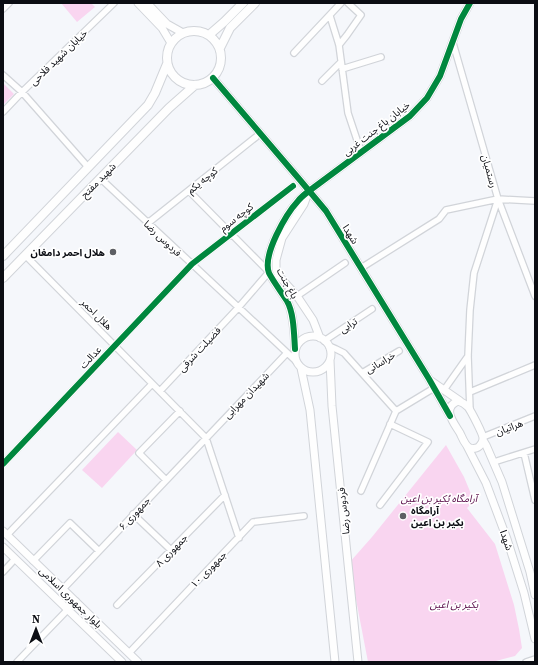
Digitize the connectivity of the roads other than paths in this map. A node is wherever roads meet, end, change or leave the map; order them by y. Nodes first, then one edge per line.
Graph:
1 (9, 3) edge
2 (114, 3) edge
3 (138, 3) edge
4 (147, 3) edge
5 (243, 3) edge
6 (255, 3) edge
7 (341, 3) edge
8 (348, 3) edge
9 (470, 3) edge
10 (3, 9) edge
11 (330, 16) junction
12 (233, 19) junction
13 (183, 33) junction
14 (209, 35) junction
15 (171, 43) junction
16 (453, 43) junction
17 (339, 45) junction
18 (220, 48) junction
19 (294, 53) dead end
20 (380, 57) dead end
21 (341, 62) junction
22 (167, 64) junction
23 (342, 69) junction
24 (3, 75) edge
25 (213, 78) junction
26 (322, 81) dead end
27 (194, 86) junction
28 (22, 92) junction
29 (3, 112) edge
30 (256, 137) dead end
31 (361, 152) junction
32 (88, 167) junction
33 (100, 178) junction
34 (293, 186) dead end
35 (309, 190) junction
36 (189, 191) junction
37 (498, 199) junction
38 (535, 201) edge
39 (148, 223) junction
40 (231, 234) junction
41 (25, 255) junction
42 (3, 256) edge
43 (345, 263) dead end
44 (192, 264) junction
45 (361, 268) junction
46 (269, 272) junction
47 (3, 278) edge
48 (297, 296) junction
49 (535, 296) edge
50 (238, 308) junction
51 (372, 309) dead end
52 (324, 342) junction
53 (115, 346) junction
54 (295, 349) junction
55 (399, 351) dead end
56 (287, 353) junction
57 (468, 356) junction
58 (330, 360) junction
59 (299, 365) junction
60 (535, 365) edge
61 (362, 373) junction
62 (429, 380) junction
63 (152, 384) junction
64 (434, 388) junction
65 (444, 390) junction
66 (160, 391) junction
67 (470, 392) junction
68 (460, 401) junction
69 (396, 410) junction
70 (180, 411) junction
71 (470, 411) junction
72 (450, 416) junction
73 (535, 416) edge
74 (390, 424) junction
75 (206, 438) junction
76 (483, 438) junction
77 (467, 446) junction
78 (535, 449) edge
79 (524, 453) junction
80 (494, 462) junction
81 (3, 464) edge
82 (166, 480) junction
83 (360, 491) dead end
84 (225, 495) junction
85 (535, 500) edge
86 (380, 505) dead end
87 (134, 514) junction
88 (304, 516) dead end
89 (5, 533) edge
90 (239, 538) junction
91 (3, 547) edge
92 (171, 550) junction
93 (99, 551) junction
94 (15, 559) junction
95 (33, 561) junction
96 (3, 572) edge
97 (63, 589) junction
98 (535, 595) edge
99 (76, 601) junction
100 (117, 605) dead end
101 (68, 610) junction
102 (535, 639) edge
103 (129, 653) junction
104 (535, 659) edge
105 (119, 661) edge
106 (17, 662) edge
107 (138, 662) edge
108 (335, 662) edge
109 (358, 662) edge
110 (526, 662) edge

1 - 10 street
2 - 28 street, خیابان شهید فلاحی
3 - 15 street
4 - 13 street
5 - 12 main road
6 - 12 main road
7 - 11 street
8 - 17 street
9 - 16 street, خیابان باغ جنت غربی
11 - 17 street
11 - 19 street
12 - 14 main road
12 - 18 main road
13 - 14 main road
13 - 15 main road
14 - 18 main road
15 - 22 main road
16 - 31 street, خیابان باغ جنت غربی
16 - 37 street, رستمیان
17 - 21 street
18 - 25 main road
20 - 23 street
21 - 23 street
21 - 26 street
22 - 27 main road
22 - 32 main road, شهید مفتح
23 - 31 street
24 - 28 street
25 - 27 main road
25 - 35 street, شهدا
27 - 33 main road, شهید مفتح
28 - 29 street, خیابان شهید فلاحی
28 - 32 street
30 - 36 street, کوچه یکم
31 - 35 street, خیابان باغ جنت غربی
32 - 42 main road, شهید مفتح
33 - 39 street, فردوس رضا
33 - 41 main road, شهید مفتح
34 - 40 street, کوچه سوم
35 - 45 street, شهدا
35 - 46 street, باغ جنت
35 - 48 street, باغ جنت
36 - 39 street, کوچه یکم
36 - 40 street
37 - 38 street
37 - 45 street
37 - 49 street, رستمیان
37 - 57 street
39 - 44 street, فردوس رضا
40 - 44 street, کوچه سوم
40 - 46 street
41 - 47 main road, شهید مفتح
41 - 53 street, هلال احمر
43 - 48 street
44 - 50 street, فردوس رضا
44 - 53 street, عدالت
45 - 62 street, شهدا
46 - 50 street, فضیلت شرقی
46 - 54 street, باغ جنت
48 - 52 street, باغ جنت
50 - 56 street, فردوس رضا
50 - 66 street, فضیلت شرقی
51 - 52 street, ترابی
52 - 54 street
52 - 58 street
52 - 61 street
53 - 63 street, هلال احمر
53 - 81 street, عدالت
54 - 59 street
55 - 61 street, خراسانی
56 - 59 street, فردوس رضا
56 - 75 street, شهیدان مهرابی
57 - 65 street
57 - 67 street
58 - 59 street
58 - 109 street, فردوس رضا
59 - 108 street
60 - 67 street
61 - 69 street
62 - 64 street, شهدا
62 - 65 street, شهدا
63 - 66 street, هلال احمر
63 - 89 street
64 - 69 street
64 - 72 street, شهدا
65 - 68 street, شهدا
66 - 70 street, هلال احمر
67 - 71 street
68 - 71 street, شهدا
68 - 72 street
69 - 74 street
70 - 75 street, هلال احمر
70 - 82 street
71 - 76 street, شهدا
72 - 77 street, شهدا
73 - 76 street, هراتیان
74 - 83 street
74 - 86 street
75 - 82 street, جمهوری ۶
75 - 84 street
76 - 77 street
76 - 80 street, شهدا
77 - 102 street, شهدا
78 - 79 street
79 - 80 street
79 - 85 street
80 - 98 street, شهدا
82 - 87 street, جمهوری ۶
84 - 90 street
84 - 92 street, جمهوری ۸
87 - 92 street
87 - 93 street, جمهوری ۶
88 - 90 street, جمهوری ۱۰
89 - 95 street, بلوار جمهوری اسلامی
90 - 103 street, جمهوری ۱۰
91 - 94 street, بلوار جمهوری اسلامی
92 - 100 street, جمهوری ۸
93 - 95 street
93 - 97 street, جمهوری ۶
94 - 96 street
94 - 101 street, بلوار جمهوری اسلامی
95 - 97 street, بلوار جمهوری اسلامی
97 - 99 street, بلوار جمهوری اسلامی
99 - 101 street
99 - 103 street, بلوار جمهوری اسلامی
101 - 105 street, بلوار جمهوری اسلامی
101 - 106 street
103 - 107 street, بلوار جمهوری اسلامی
104 - 110 street

